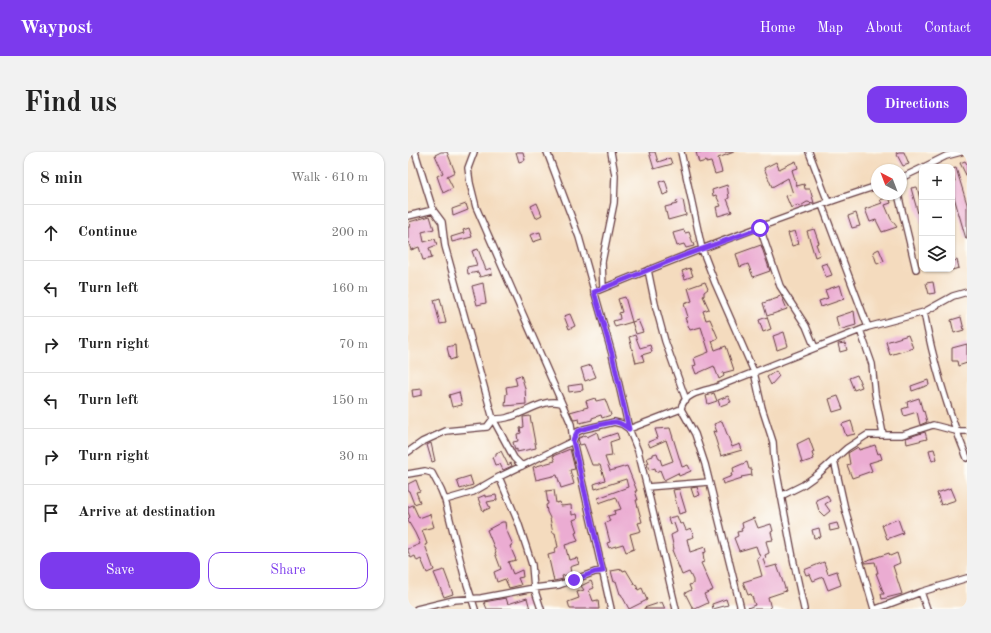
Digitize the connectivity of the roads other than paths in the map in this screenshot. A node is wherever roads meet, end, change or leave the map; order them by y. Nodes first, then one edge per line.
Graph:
1 (415, 152) edge
2 (474, 152) edge
3 (547, 152) edge
4 (611, 152) edge
5 (681, 152) edge
6 (809, 152) edge
7 (961, 152) edge
8 (945, 154) edge
9 (928, 164) edge
10 (919, 169) edge
11 (907, 175) edge
12 (871, 188) edge
13 (899, 200) edge
14 (828, 202) junction
15 (822, 204) junction
16 (433, 210) junction
17 (408, 216) edge
18 (760, 228) junction
19 (702, 249) junction
20 (916, 269) dead end
21 (648, 270) junction
22 (603, 288) junction
23 (594, 292) junction
24 (967, 292) edge
25 (924, 312) junction
26 (868, 327) junction
27 (860, 330) junction
28 (815, 348) junction
29 (754, 372) junction
30 (686, 400) junction
31 (561, 403) junction
32 (681, 409) junction
33 (493, 419) junction
34 (629, 429) junction
35 (956, 431) junction
36 (967, 431) edge
37 (883, 434) junction
38 (573, 441) junction
39 (408, 452) edge
40 (967, 458) edge
41 (834, 460) junction
42 (522, 466) junction
43 (408, 474) edge
44 (499, 477) junction
45 (709, 482) junction
46 (647, 487) junction
47 (781, 496) junction
48 (445, 500) junction
49 (603, 571) junction
50 (967, 578) edge
51 (534, 588) junction
52 (921, 592) junction
53 (472, 599) junction
54 (417, 609) edge
55 (475, 609) edge
56 (541, 609) edge
57 (611, 609) edge
58 (676, 609) edge
59 (741, 609) edge
60 (804, 609) edge
61 (875, 609) edge
62 (927, 609) edge

1 - 16 street
2 - 31 street
3 - 23 street
4 - 22 street
5 - 19 street
6 - 14 street
7 - 8 street
8 - 9 street
10 - 11 street
12 - 14 street
13 - 20 street
14 - 15 street
15 - 18 street
15 - 26 street
16 - 17 street
16 - 33 street
18 - 19 street
18 - 28 street
19 - 21 street
19 - 29 street
21 - 22 street
21 - 30 street
22 - 23 street
23 - 34 street
24 - 25 street
25 - 26 street
25 - 35 street
26 - 27 street
27 - 28 street
27 - 37 street
28 - 29 street
29 - 30 street
29 - 47 street
30 - 32 street
31 - 33 street
31 - 38 street
32 - 34 street
32 - 45 street
33 - 39 street
33 - 42 street
34 - 38 street
34 - 46 street
35 - 36 street
35 - 37 street
35 - 40 street
37 - 41 street
38 - 42 street
38 - 49 street
41 - 47 street
41 - 61 street
42 - 44 street
43 - 48 street
44 - 48 street
44 - 51 street
45 - 46 street
45 - 59 street
46 - 58 street
47 - 60 street
48 - 53 street
49 - 51 street
49 - 57 street
50 - 52 street
51 - 53 street
51 - 56 street
52 - 61 street
52 - 62 street
53 - 54 street
53 - 55 street

